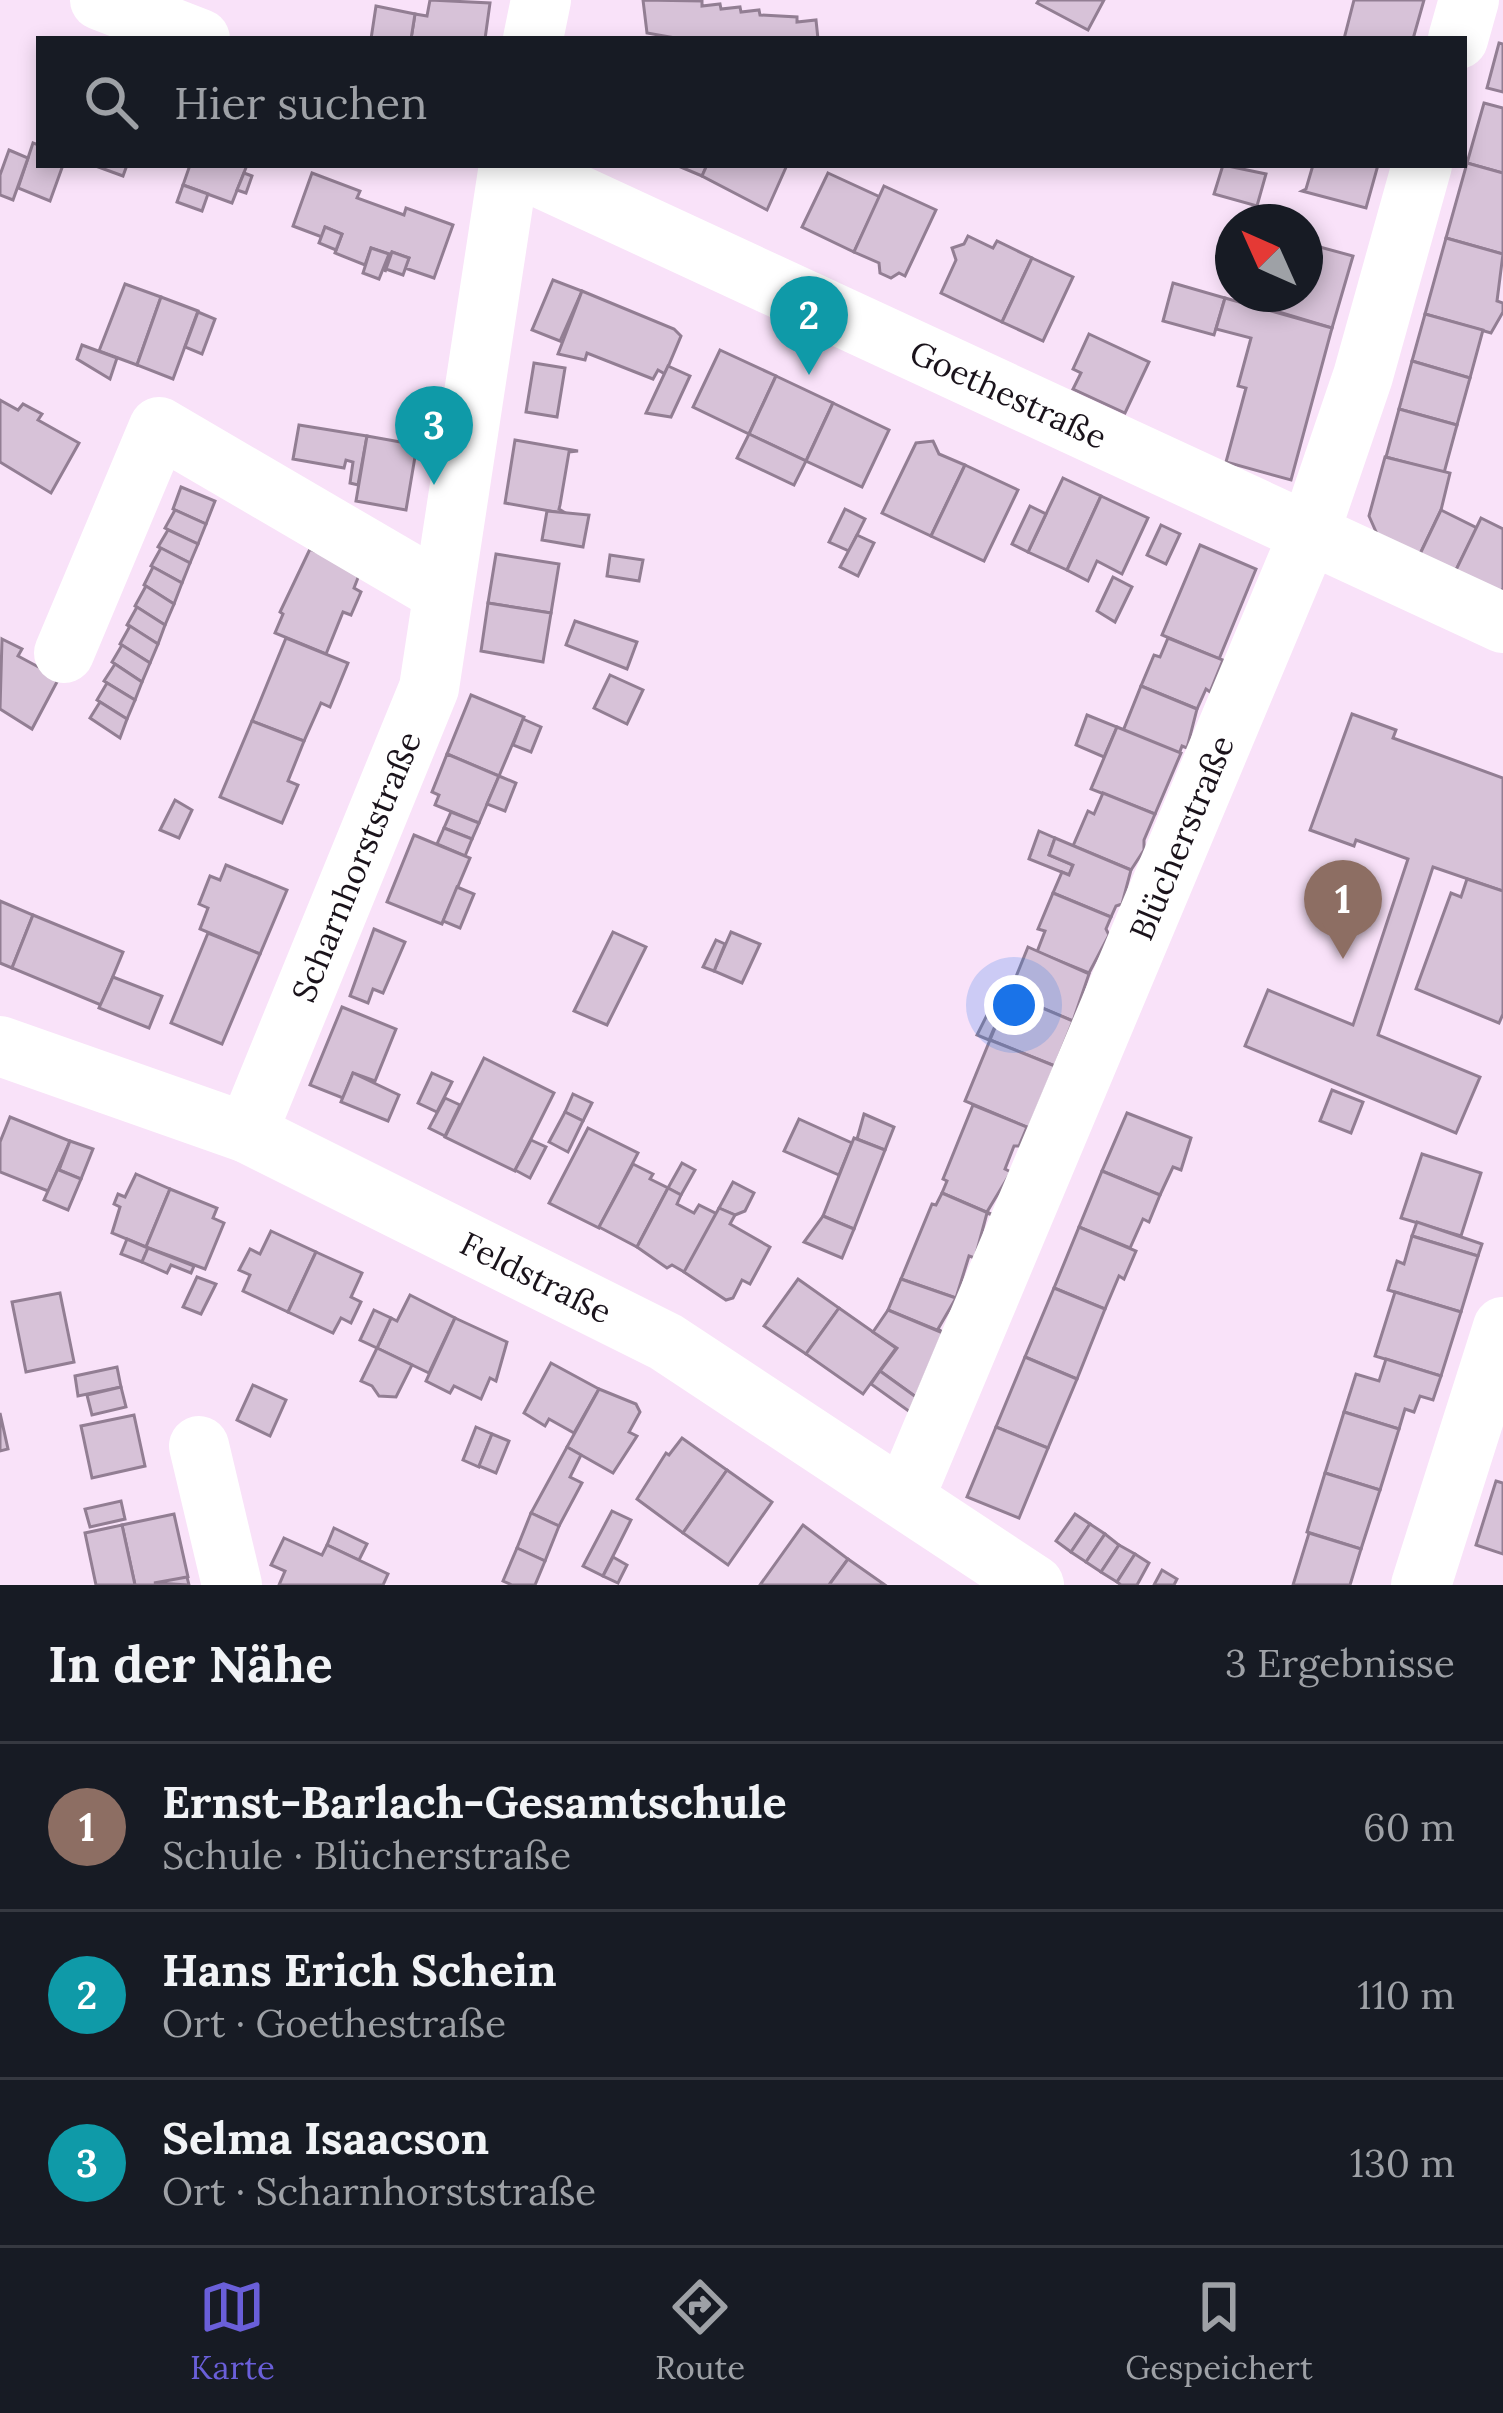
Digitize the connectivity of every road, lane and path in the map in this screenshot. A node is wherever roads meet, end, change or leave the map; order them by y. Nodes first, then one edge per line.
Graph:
1 (100, 0) edge
2 (541, 0) edge
3 (1468, 0) edge
4 (192, 36) edge
5 (534, 36) edge
6 (1459, 36) edge
7 (511, 168) edge
8 (517, 168) edge
9 (1421, 168) edge
10 (1309, 534) junction
11 (443, 593) junction
12 (1503, 623) edge
13 (64, 653) dead end
14 (0, 1046) edge
15 (247, 1133) junction
16 (1503, 1327) edge
17 (199, 1446) dead end
18 (905, 1496) junction
19 (232, 1585) edge
20 (1034, 1585) edge
21 (1421, 1585) edge

1 - 4 street
2 - 5 street
3 - 6 street
7 - 11 street, Scharnhorststraße
8 - 10 street, Goethestraße
9 - 10 street, Blücherstraße
10 - 12 street, Goethestraße
10 - 18 street, Blücherstraße
11 - 13 street
11 - 15 street, Scharnhorststraße
14 - 15 street, Feldstraße
15 - 18 street, Feldstraße
16 - 21 street
17 - 19 street
18 - 20 street, Feldstraße

